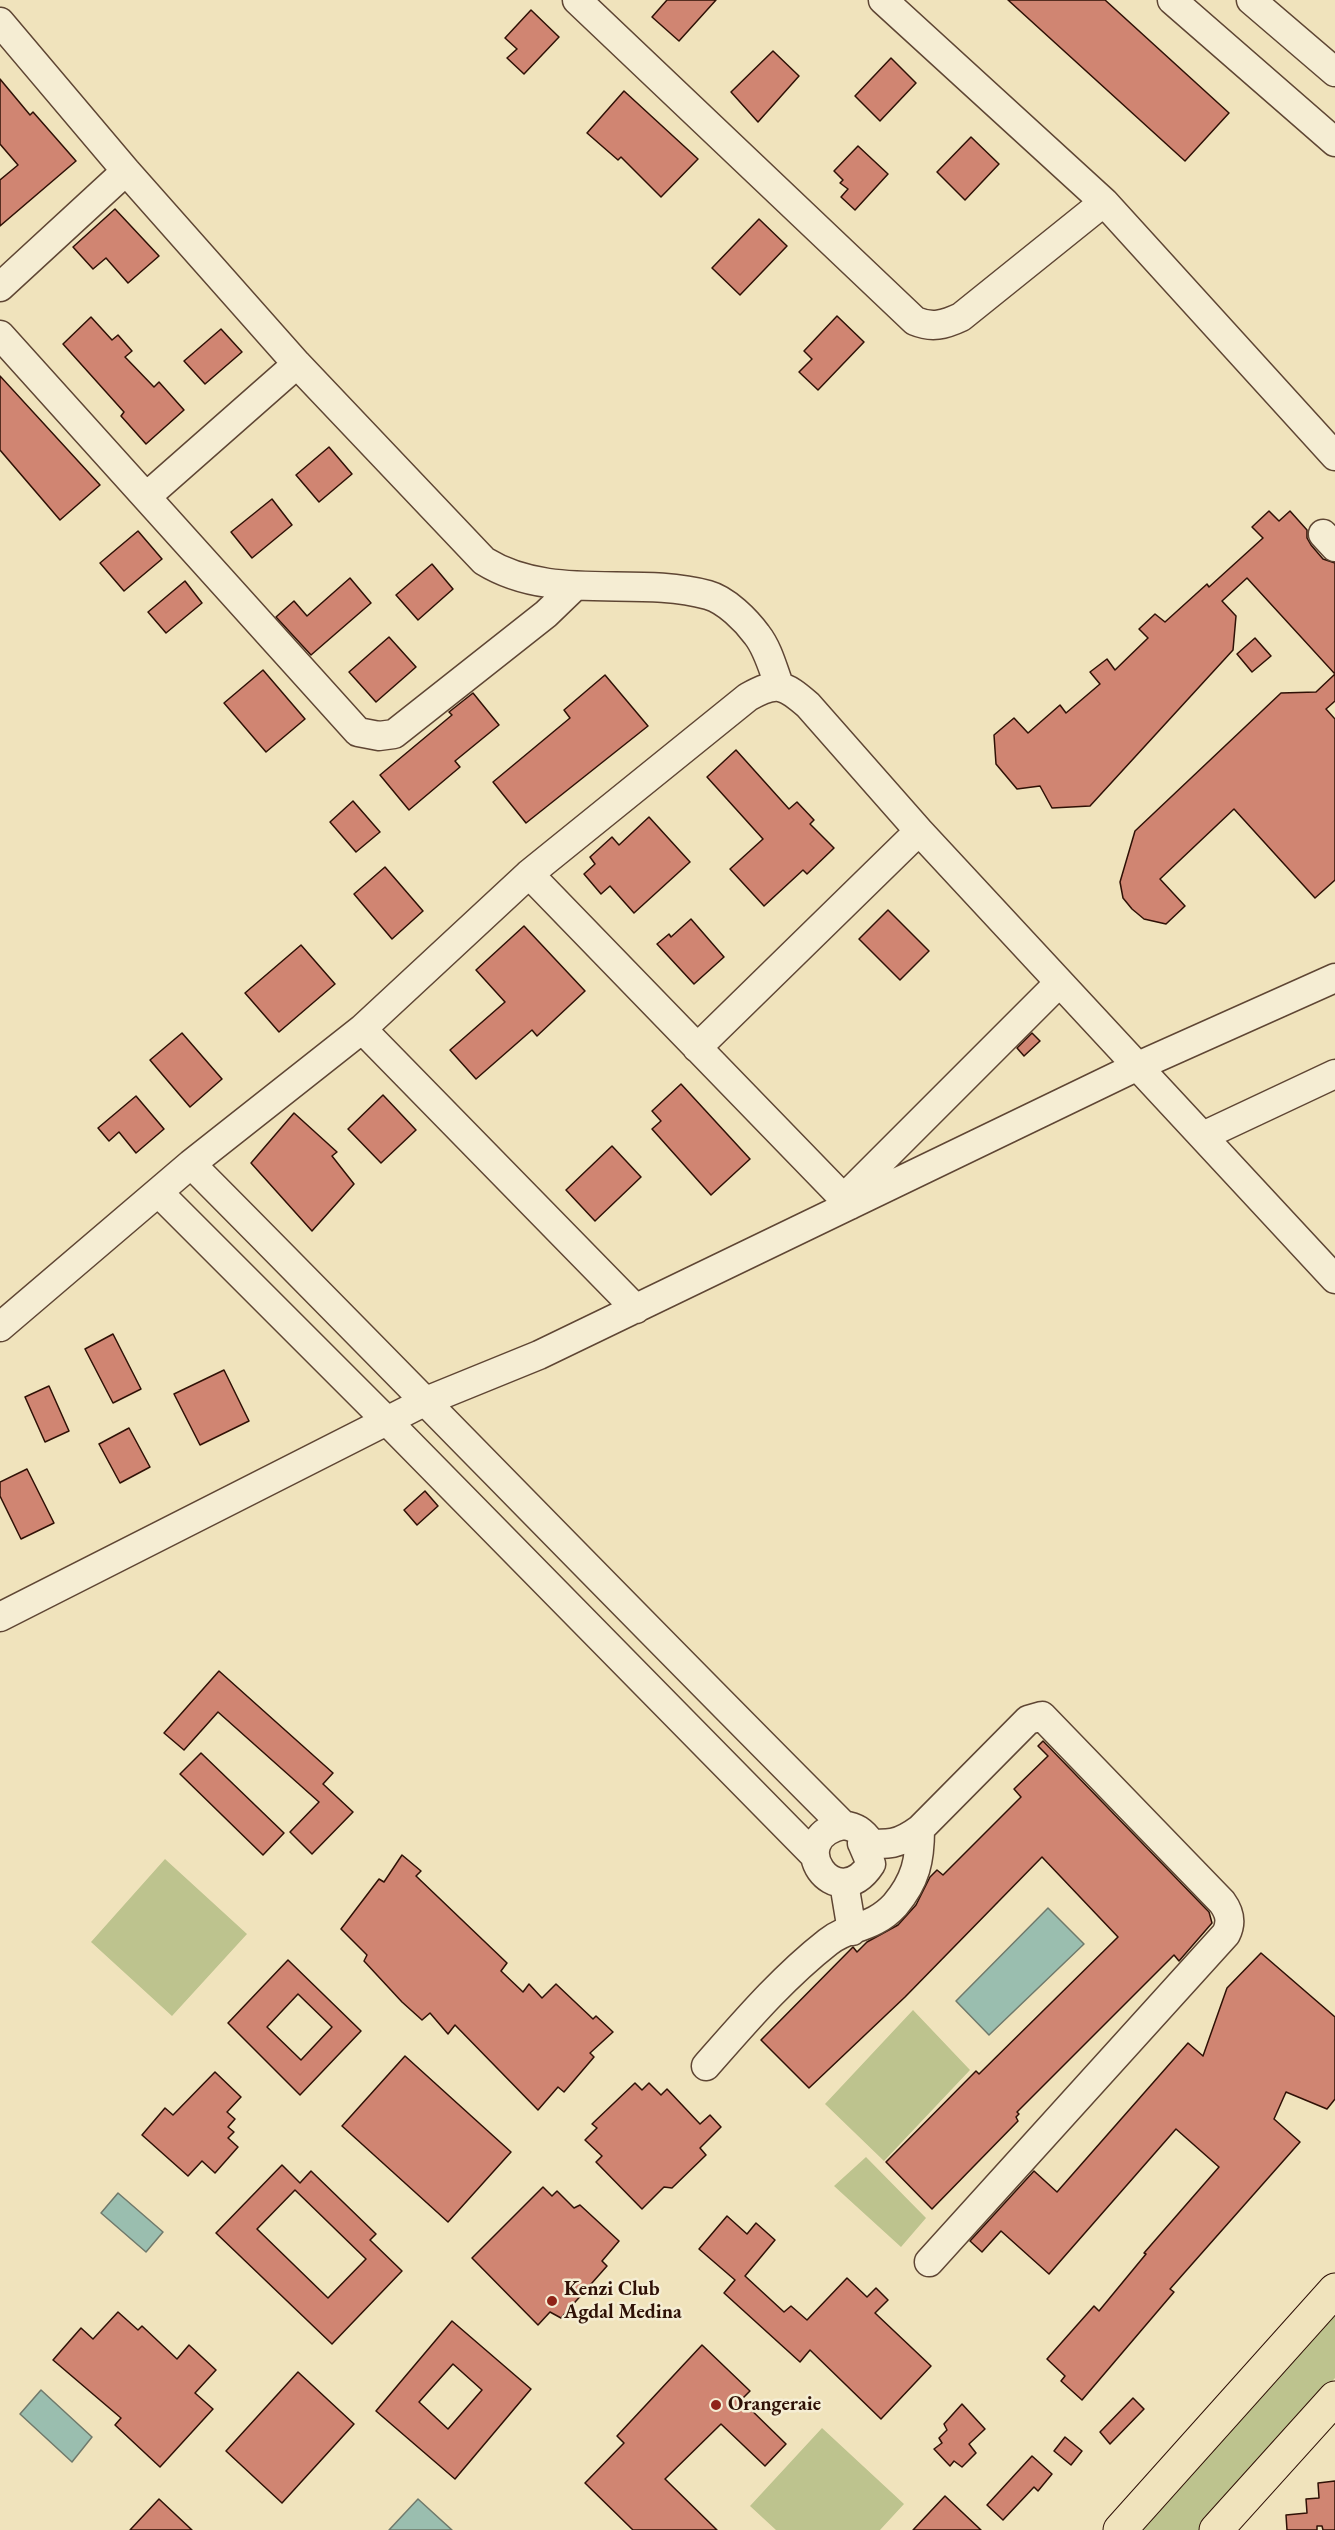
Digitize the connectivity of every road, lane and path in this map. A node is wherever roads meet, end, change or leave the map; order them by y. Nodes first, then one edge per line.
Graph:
1 (577, 0) edge
2 (883, 0) edge
3 (1172, 0) edge
4 (1251, 0) edge
5 (0, 22) edge
6 (1335, 72) edge
7 (1335, 142) edge
8 (126, 171) junction
9 (1104, 202) junction
10 (0, 287) edge
11 (0, 335) edge
12 (297, 364) junction
13 (1335, 456) edge
14 (146, 497) junction
15 (574, 587) junction
16 (779, 685) junction
17 (919, 831) junction
18 (529, 874) junction
19 (1335, 978) edge
20 (1059, 983) junction
21 (362, 1029) junction
22 (697, 1048) junction
23 (1137, 1067) junction
24 (1335, 1074) edge
25 (1203, 1136) junction
26 (191, 1164) junction
27 (159, 1193) junction
28 (847, 1202) junction
29 (1335, 1280) edge
30 (636, 1309) junction
31 (0, 1327) edge
32 (426, 1401) junction
33 (387, 1421) junction
34 (0, 1617) edge
35 (662, 1643) junction
36 (634, 1672) junction
37 (920, 1829) junction
38 (853, 1834) junction
39 (814, 1855) junction
40 (844, 1883) junction
41 (852, 1931) junction
42 (706, 2066) dead end
43 (929, 2262) dead end
44 (1335, 2290) edge
45 (1335, 2398) edge
46 (1120, 2530) edge
47 (1216, 2530) edge

1 - 9 street
2 - 9 street
3 - 7 street
4 - 6 street
5 - 8 street
8 - 10 street
8 - 12 street
9 - 13 street
11 - 14 street
12 - 14 street
12 - 15 street
14 - 15 street
15 - 16 street
16 - 17 street
16 - 18 street
17 - 20 street
17 - 22 street
18 - 21 street
18 - 22 street
19 - 23 street
20 - 23 street
20 - 28 street
21 - 26 street
21 - 30 street
22 - 28 street
23 - 25 street
23 - 28 street
24 - 25 street
25 - 29 street
26 - 27 street
26 - 32 street
27 - 31 street
27 - 33 street
28 - 30 street
30 - 32 street
32 - 33 street
32 - 35 street
33 - 34 street
33 - 36 street
35 - 36 street
35 - 38 street
36 - 39 street
37 - 38 street
37 - 41 street
37 - 43 street
38 - 39 street
38 - 40 street
39 - 40 street
40 - 41 street
41 - 42 street
44 - 46 main road
45 - 47 main road

